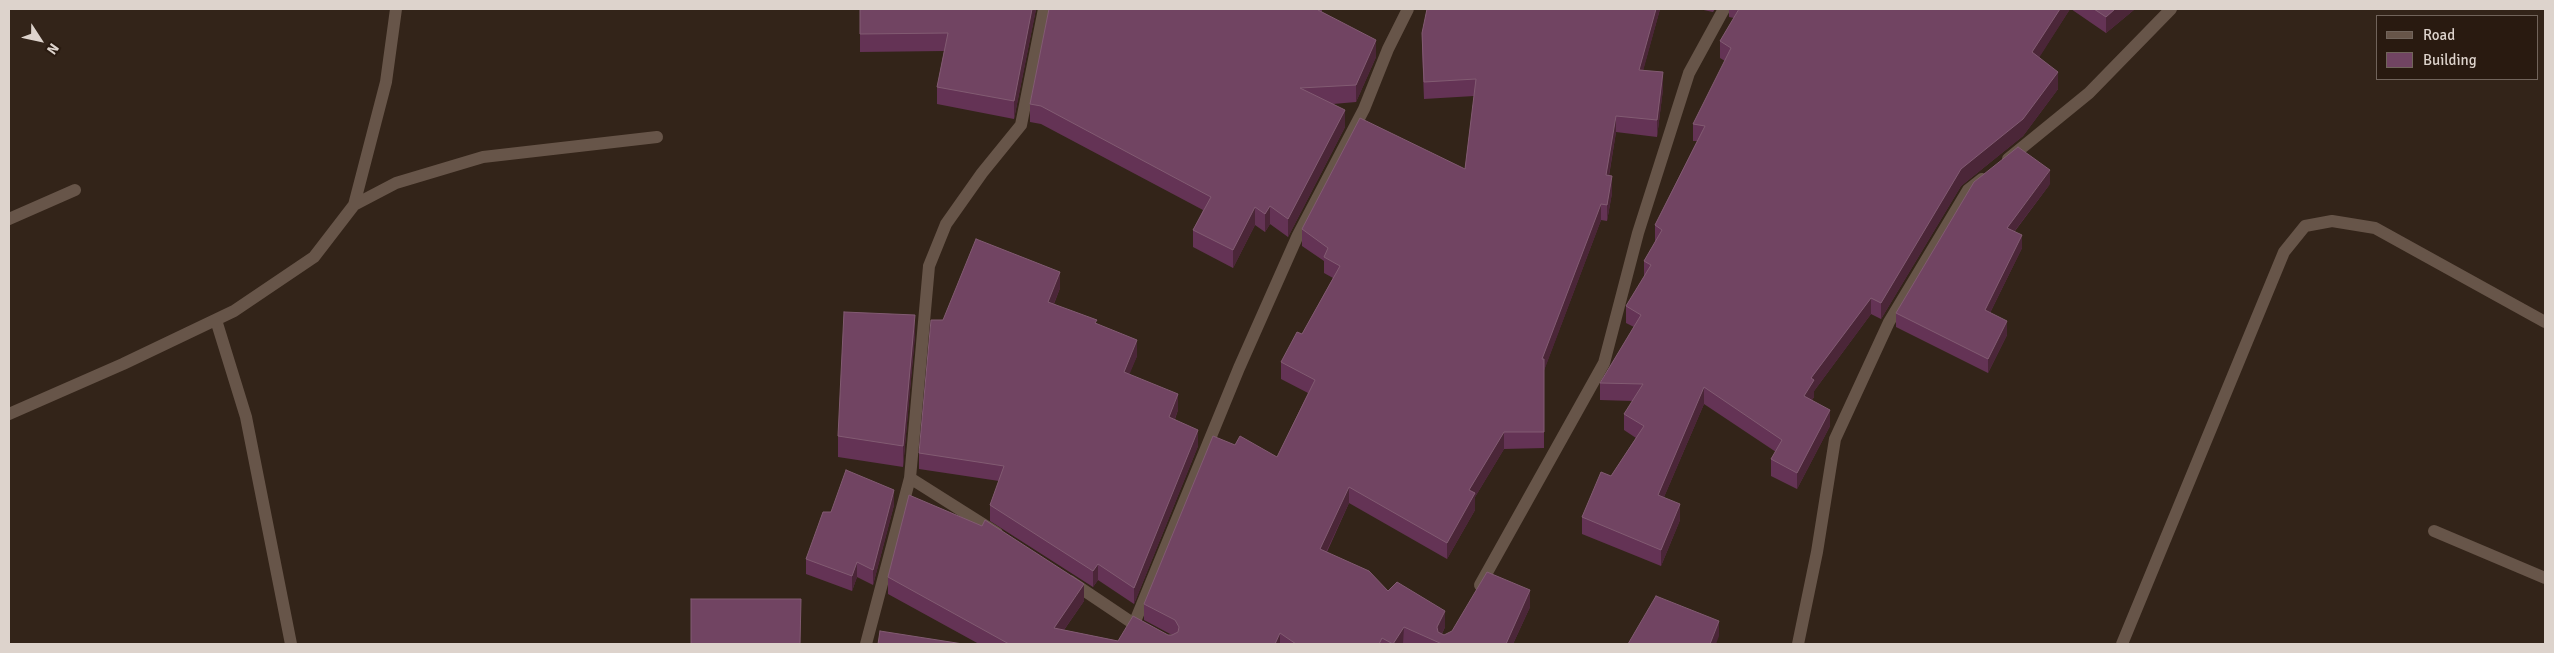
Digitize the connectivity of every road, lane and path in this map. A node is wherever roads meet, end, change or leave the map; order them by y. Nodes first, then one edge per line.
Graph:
1 (396, 9) edge
2 (1044, 9) edge
3 (1408, 9) edge
4 (1724, 9) edge
5 (2171, 9) edge
6 (657, 137) dead end
7 (76, 190) dead end
8 (354, 205) junction
9 (9, 219) edge
10 (216, 320) junction
11 (2545, 322) edge
12 (9, 414) edge
13 (910, 478) junction
14 (2434, 531) dead end
15 (1004, 538) edge
16 (1061, 576) edge
17 (2545, 578) edge
18 (1475, 594) edge
19 (1134, 624) junction
20 (291, 644) edge
21 (866, 644) edge
22 (1171, 644) edge
23 (1798, 644) edge
24 (2122, 644) edge

1 - 8 street
2 - 13 street
3 - 19 street
4 - 18 street
5 - 23 street
6 - 8 street
7 - 9 street
8 - 10 street
10 - 12 street
10 - 20 street
11 - 24 street
13 - 15 street
13 - 21 street
14 - 17 street
16 - 19 street
19 - 22 street

